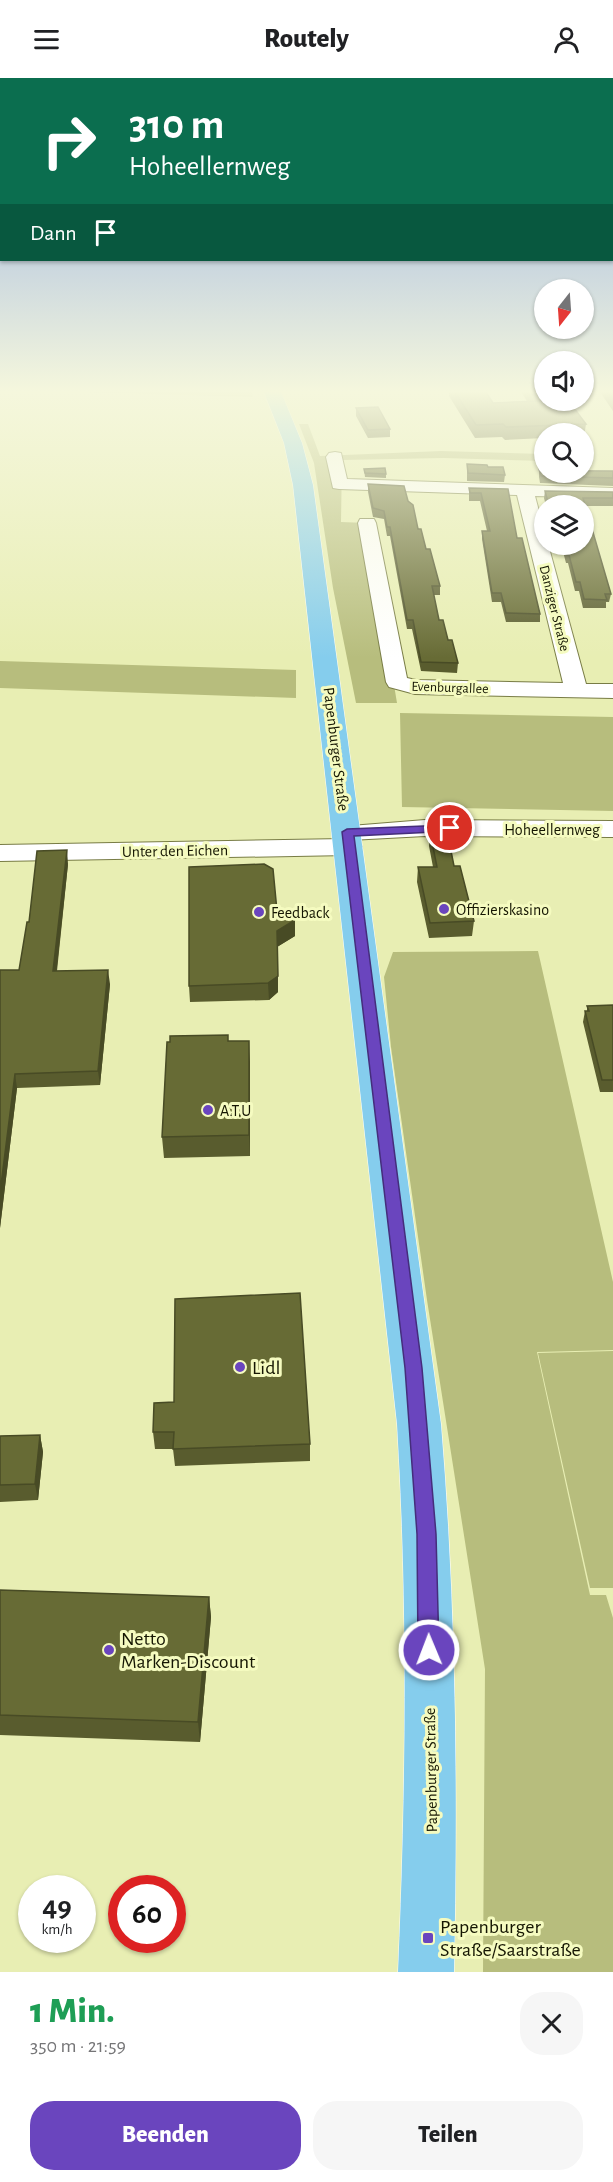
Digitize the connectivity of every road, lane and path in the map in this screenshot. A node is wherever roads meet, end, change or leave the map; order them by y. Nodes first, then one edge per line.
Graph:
1 (302, 480) edge
2 (338, 480) edge
3 (525, 490) junction
4 (613, 493) edge
5 (374, 534) dead end
6 (576, 690) junction
7 (613, 691) edge
8 (613, 829) edge
9 (348, 840) junction
10 (0, 854) edge
11 (426, 1972) edge

1 - 9 main road, Papenburger Straße
2 - 3 street
3 - 4 street
3 - 6 street, Danziger Straße
5 - 6 street, Evenburgallee
6 - 7 street, Evenburgallee
8 - 9 street, Hoheellernweg
9 - 10 street, Unter den Eichen
9 - 11 main road, Papenburger Straße

